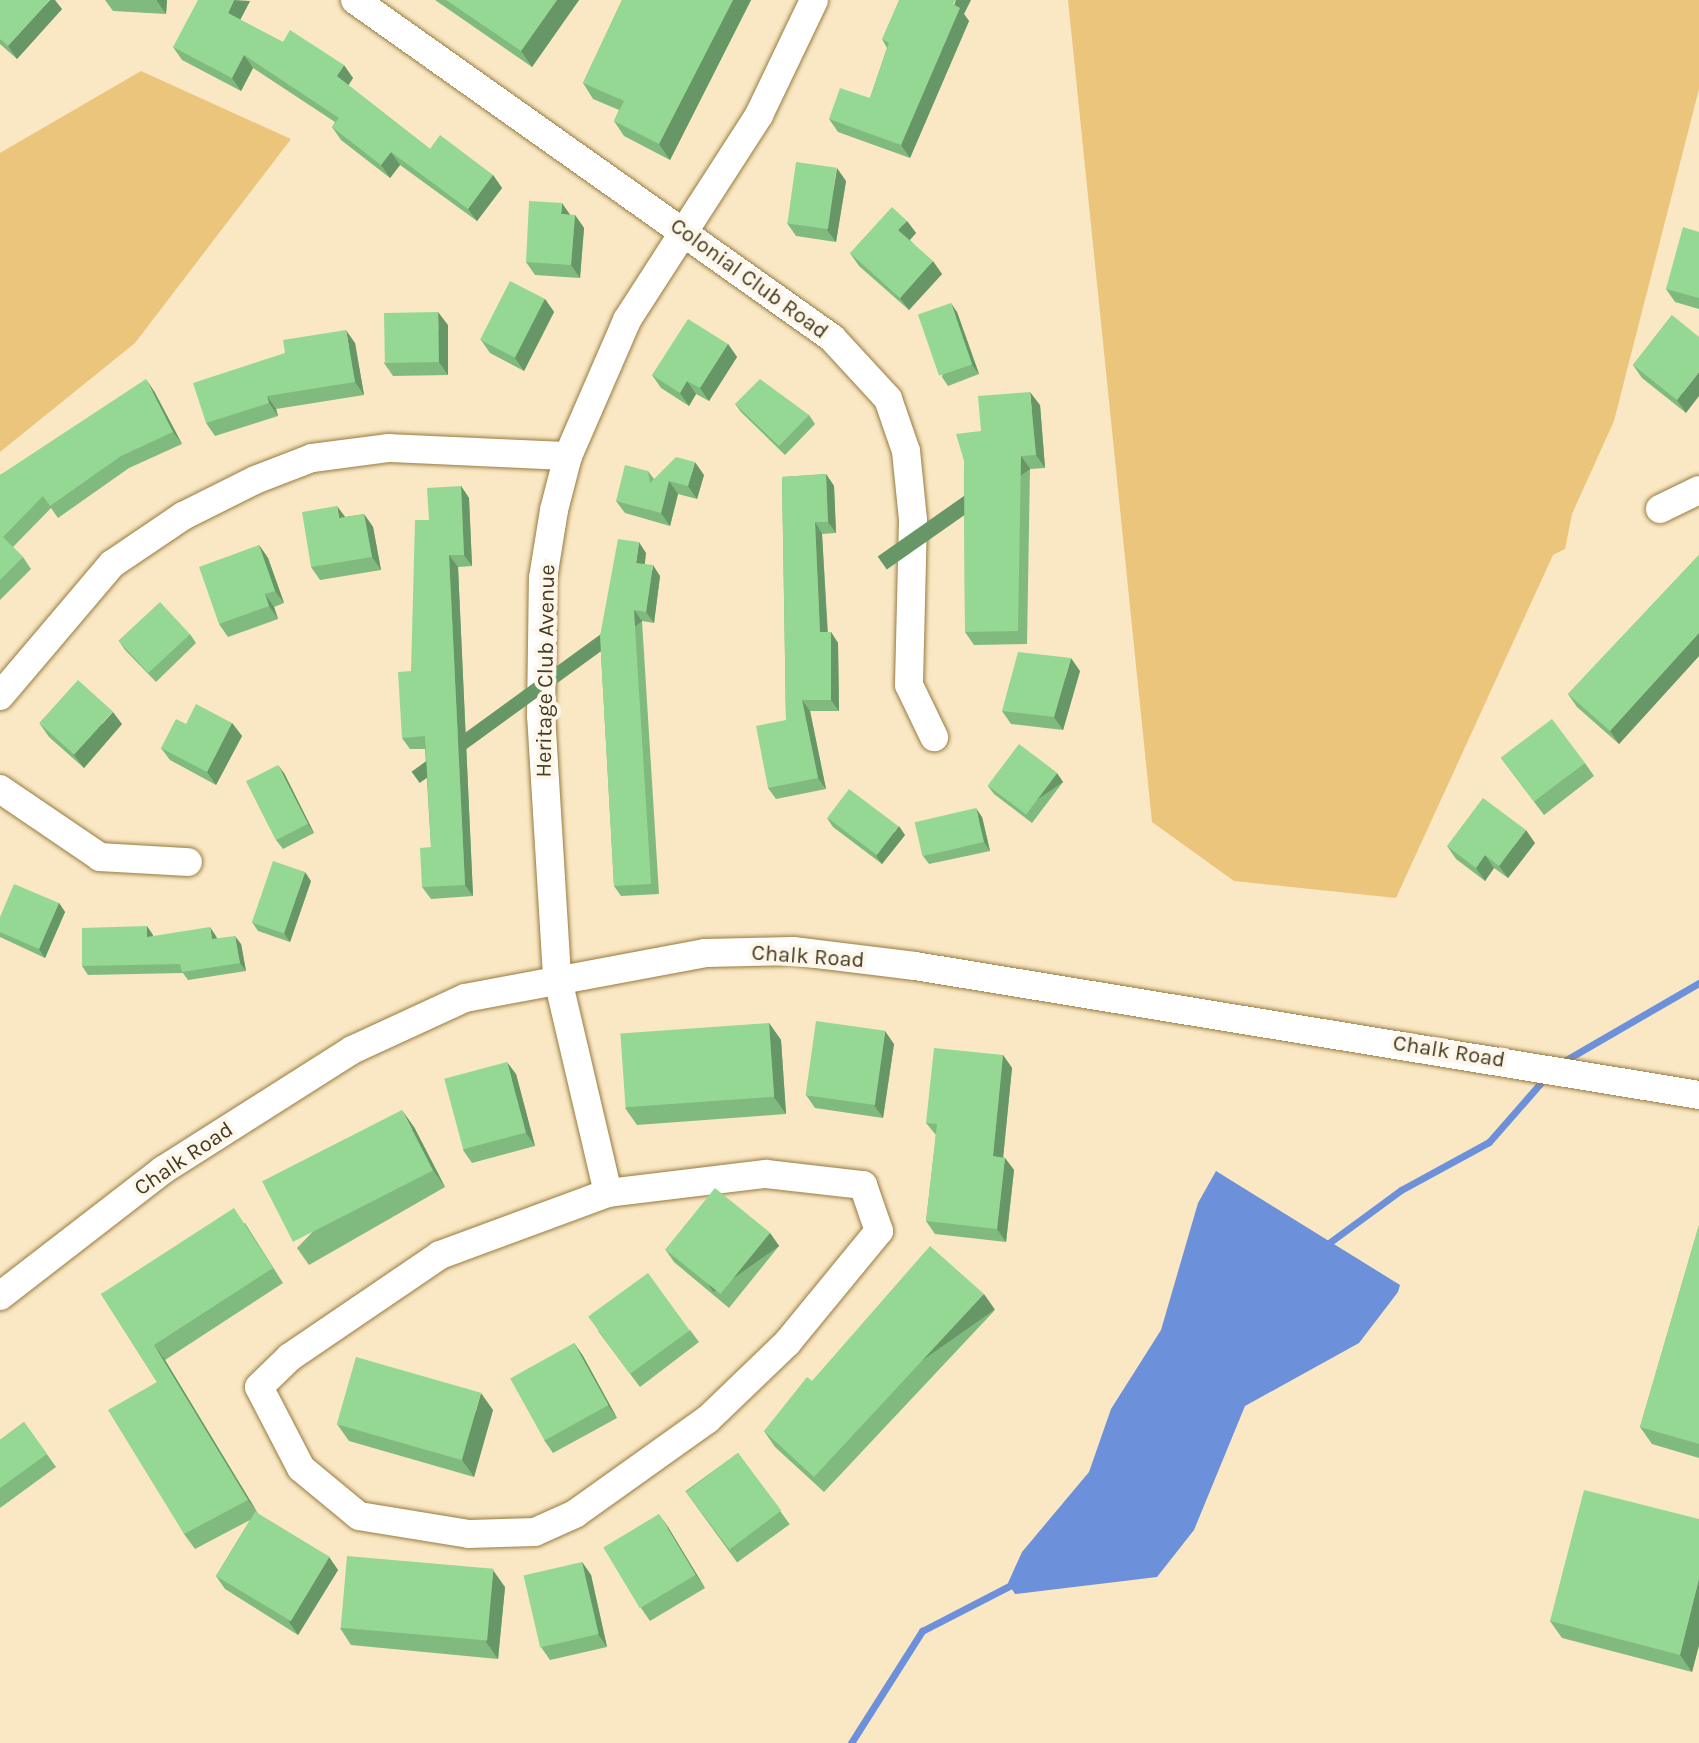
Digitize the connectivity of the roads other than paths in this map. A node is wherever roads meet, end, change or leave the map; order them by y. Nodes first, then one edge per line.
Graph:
1 (355, 0) edge
2 (814, 0) edge
3 (686, 233) junction
4 (568, 456) junction
5 (1699, 490) edge
6 (1660, 509) dead end
7 (0, 696) edge
8 (934, 737) dead end
9 (0, 789) edge
10 (188, 862) dead end
11 (557, 976) junction
12 (1699, 1095) edge
13 (608, 1193) junction
14 (0, 1296) edge

1 - 3 street, Colonial Club Road
2 - 3 street, Heritage Club Avenue
3 - 4 street, Heritage Club Avenue
3 - 8 street, Colonial Club Road
4 - 7 street
4 - 11 street, Heritage Club Avenue
5 - 6 street
9 - 10 street
11 - 12 street, Chalk Road
11 - 13 street, Heritage Club Avenue
11 - 14 street, Chalk Road
13 - 13 street

